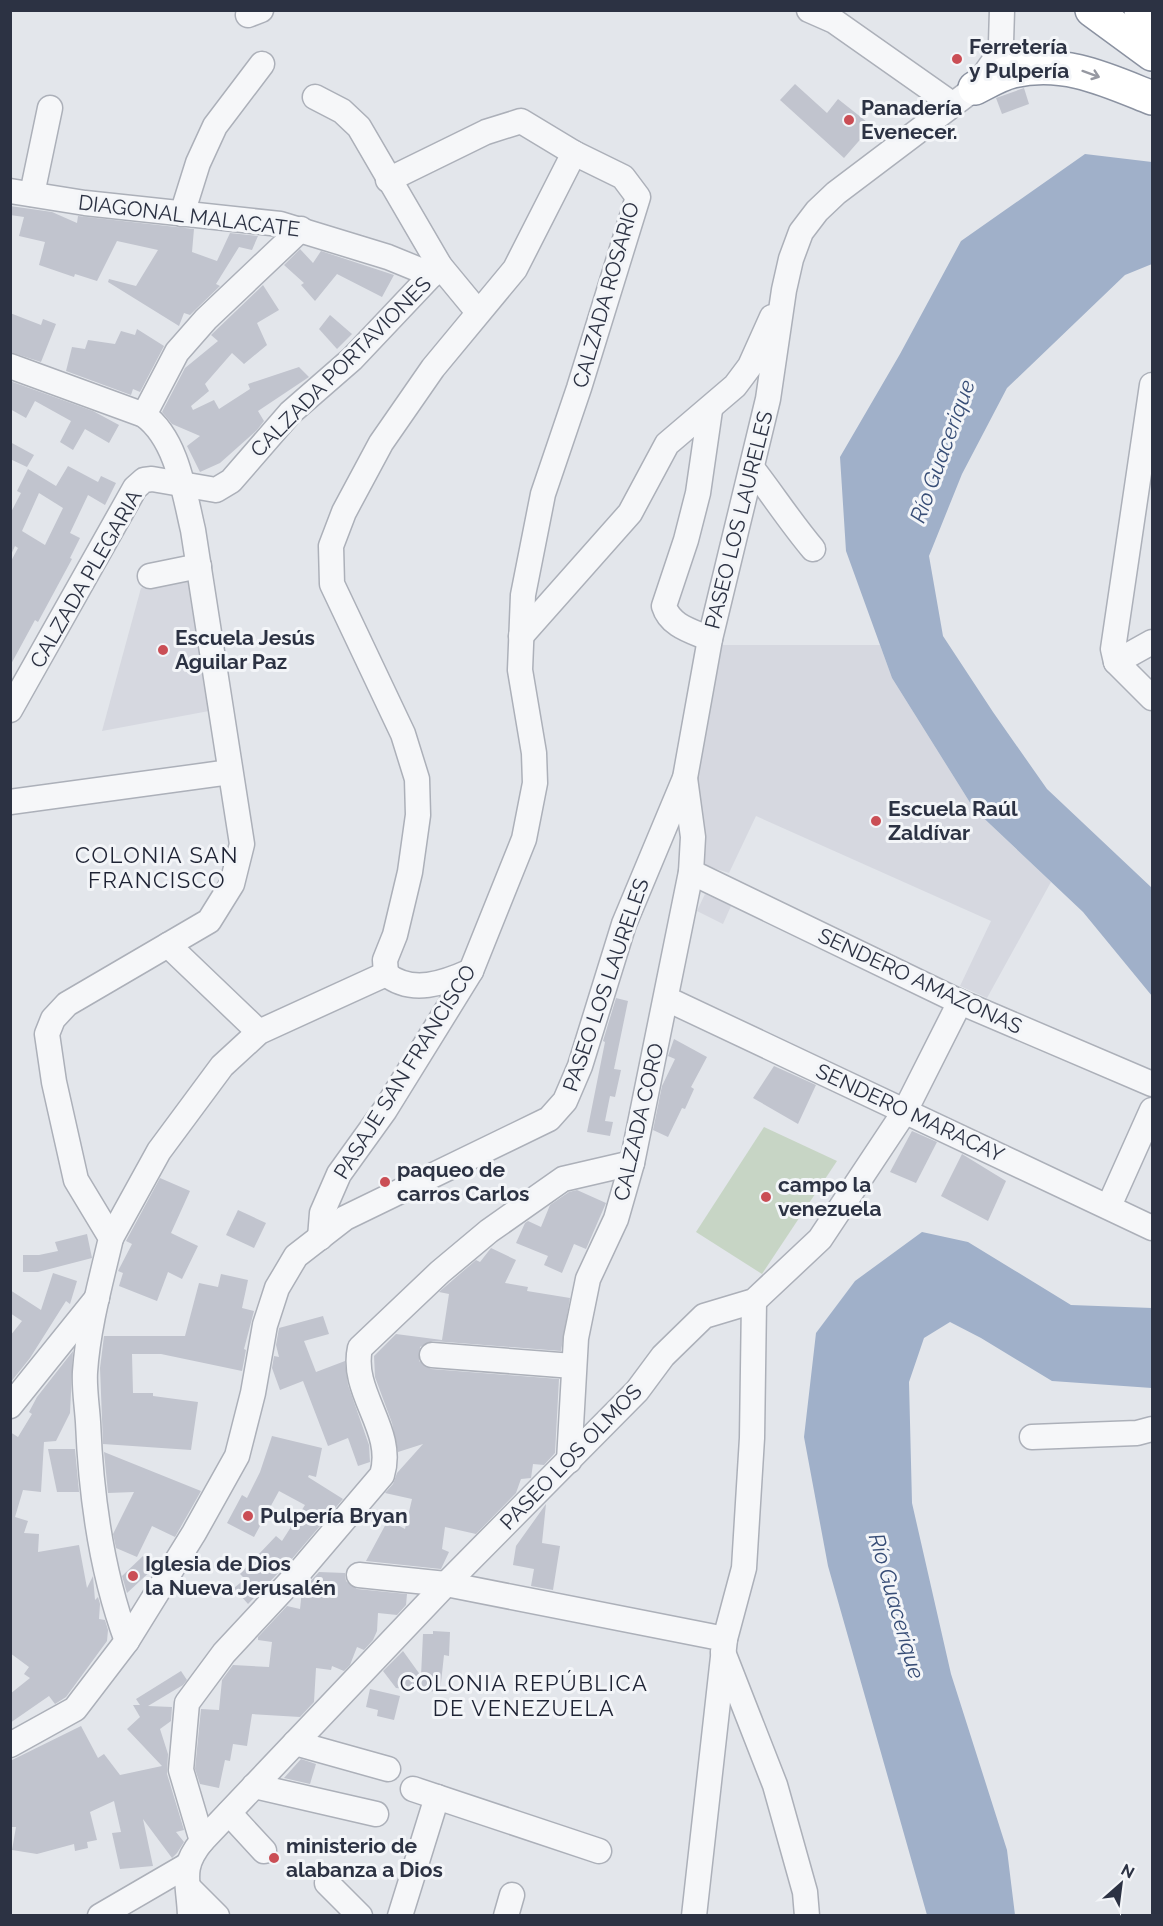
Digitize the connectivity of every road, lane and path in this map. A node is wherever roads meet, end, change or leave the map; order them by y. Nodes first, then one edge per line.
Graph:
1 (809, 10) edge
2 (1002, 10) edge
3 (1092, 10) edge
4 (1141, 10) edge
5 (1152, 18) edge
6 (1152, 54) edge
7 (262, 64) dead end
8 (963, 96) junction
9 (315, 97) dead end
10 (1152, 98) edge
11 (50, 108) dead end
12 (574, 153) junction
13 (388, 180) junction
14 (22, 192) edge
15 (182, 214) junction
16 (301, 229) junction
17 (436, 270) junction
18 (784, 290) junction
19 (478, 312) junction
20 (10, 366) edge
21 (1152, 385) edge
22 (710, 410) junction
23 (144, 415) junction
24 (1150, 427) edge
25 (752, 468) junction
26 (181, 483) junction
27 (813, 549) dead end
28 (199, 566) junction
29 (150, 576) dead end
30 (520, 636) junction
31 (710, 639) junction
32 (1152, 642) edge
33 (1116, 662) junction
34 (1152, 698) edge
35 (12, 705) edge
36 (230, 772) junction
37 (686, 778) junction
38 (10, 802) edge
39 (691, 872) junction
40 (168, 945) junction
41 (471, 971) junction
42 (386, 974) junction
43 (667, 999) junction
44 (960, 1002) junction
45 (259, 1032) junction
46 (1152, 1084) edge
47 (1152, 1110) edge
48 (905, 1111) junction
49 (632, 1163) junction
50 (1109, 1206) junction
51 (1152, 1228) edge
52 (111, 1238) junction
53 (320, 1238) junction
54 (97, 1298) junction
55 (754, 1301) junction
56 (432, 1355) dead end
57 (573, 1366) junction
58 (10, 1406) edge
59 (1152, 1429) edge
60 (1032, 1437) dead end
61 (569, 1461) junction
62 (359, 1575) dead end
63 (447, 1584) junction
64 (127, 1641) junction
65 (724, 1646) junction
66 (295, 1743) junction
67 (10, 1745) edge
68 (387, 1769) dead end
69 (255, 1786) junction
70 (413, 1789) dead end
71 (437, 1797) junction
72 (229, 1813) junction
73 (376, 1814) dead end
74 (202, 1841) junction
75 (264, 1851) dead end
76 (599, 1851) dead end
77 (327, 1883) dead end
78 (199, 1905) edge
79 (100, 1916) edge
80 (360, 1916) edge
81 (400, 1916) edge
82 (694, 1916) edge
83 (807, 1916) edge

1 - 8 street
2 - 8 street, PASEO LOS LAURELES
3 - 6 highway
4 - 5 highway
7 - 15 street
8 -> 10 highway
8 - 18 street, PASEO LOS LAURELES
9 - 13 street, CALZADA PORTAVIONES
11 - 14 street
12 - 13 street, CALZADA ROSARIO
12 - 19 street
12 - 30 street, CALZADA ROSARIO
13 - 17 street, CALZADA PORTAVIONES
14 - 15 street, DIAGONAL MALACATE
15 - 16 street, DIAGONAL MALACATE
16 - 17 street, DIAGONAL MALACATE
16 - 23 street
17 - 19 street, DIAGONAL MALACATE
17 - 26 street, CALZADA PORTAVIONES
18 - 22 street
18 - 25 street, PASEO LOS LAURELES
19 - 42 street
20 - 23 street
21 - 24 street
22 - 30 street
22 - 31 street
23 - 26 street
24 - 33 street
25 - 27 street
25 - 31 street, PASEO LOS LAURELES
26 - 28 street
26 - 35 street, CALZADA PLEGARIA
28 - 29 street
28 - 36 street
30 - 41 street, PASAJE SAN FRANCISCO
31 - 37 street, PASEO LOS LAURELES
32 - 33 street
33 - 34 street
36 - 38 street
36 - 40 street
37 - 39 street, CALZADA CORO
37 - 53 street, PASEO LOS LAURELES
39 - 43 street, CALZADA CORO
39 - 44 street, SENDERO AMAZONAS
40 - 45 street
40 - 52 street
41 - 42 street
41 - 53 street, PASAJE SAN FRANCISCO
42 - 45 street
43 - 48 street, SENDERO MARACAY
43 - 49 street, CALZADA CORO
44 - 46 street, SENDERO AMAZONAS
44 - 48 street, PASEO LOS OLMOS
45 - 52 street
47 - 50 street
48 - 50 street, SENDERO MARACAY
48 - 55 street, PASEO LOS OLMOS
49 - 57 street, CALZADA CORO
49 - 74 street
50 - 51 street, SENDERO MARACAY
52 - 54 street
53 - 64 street, PASEO LOS LAURELES
54 - 58 street
54 - 64 street
55 - 61 street, PASEO LOS OLMOS
55 - 65 street
56 - 57 street
57 - 61 street, CALZADA CORO
59 - 60 street
61 - 63 street, PASEO LOS OLMOS
62 - 63 street
63 - 65 street
63 - 66 street, PASEO LOS OLMOS
64 - 67 street, PASEO LOS LAURELES
65 - 82 street
65 - 83 street
66 - 68 street
66 - 69 street, PASEO LOS OLMOS
69 - 72 street, PASEO LOS OLMOS
69 - 73 street
70 - 71 street
71 - 76 street
71 - 81 street
72 - 74 street, PASEO LOS OLMOS
72 - 75 street
74 - 78 street, PASEO LOS OLMOS
77 - 80 street
78 - 79 street

